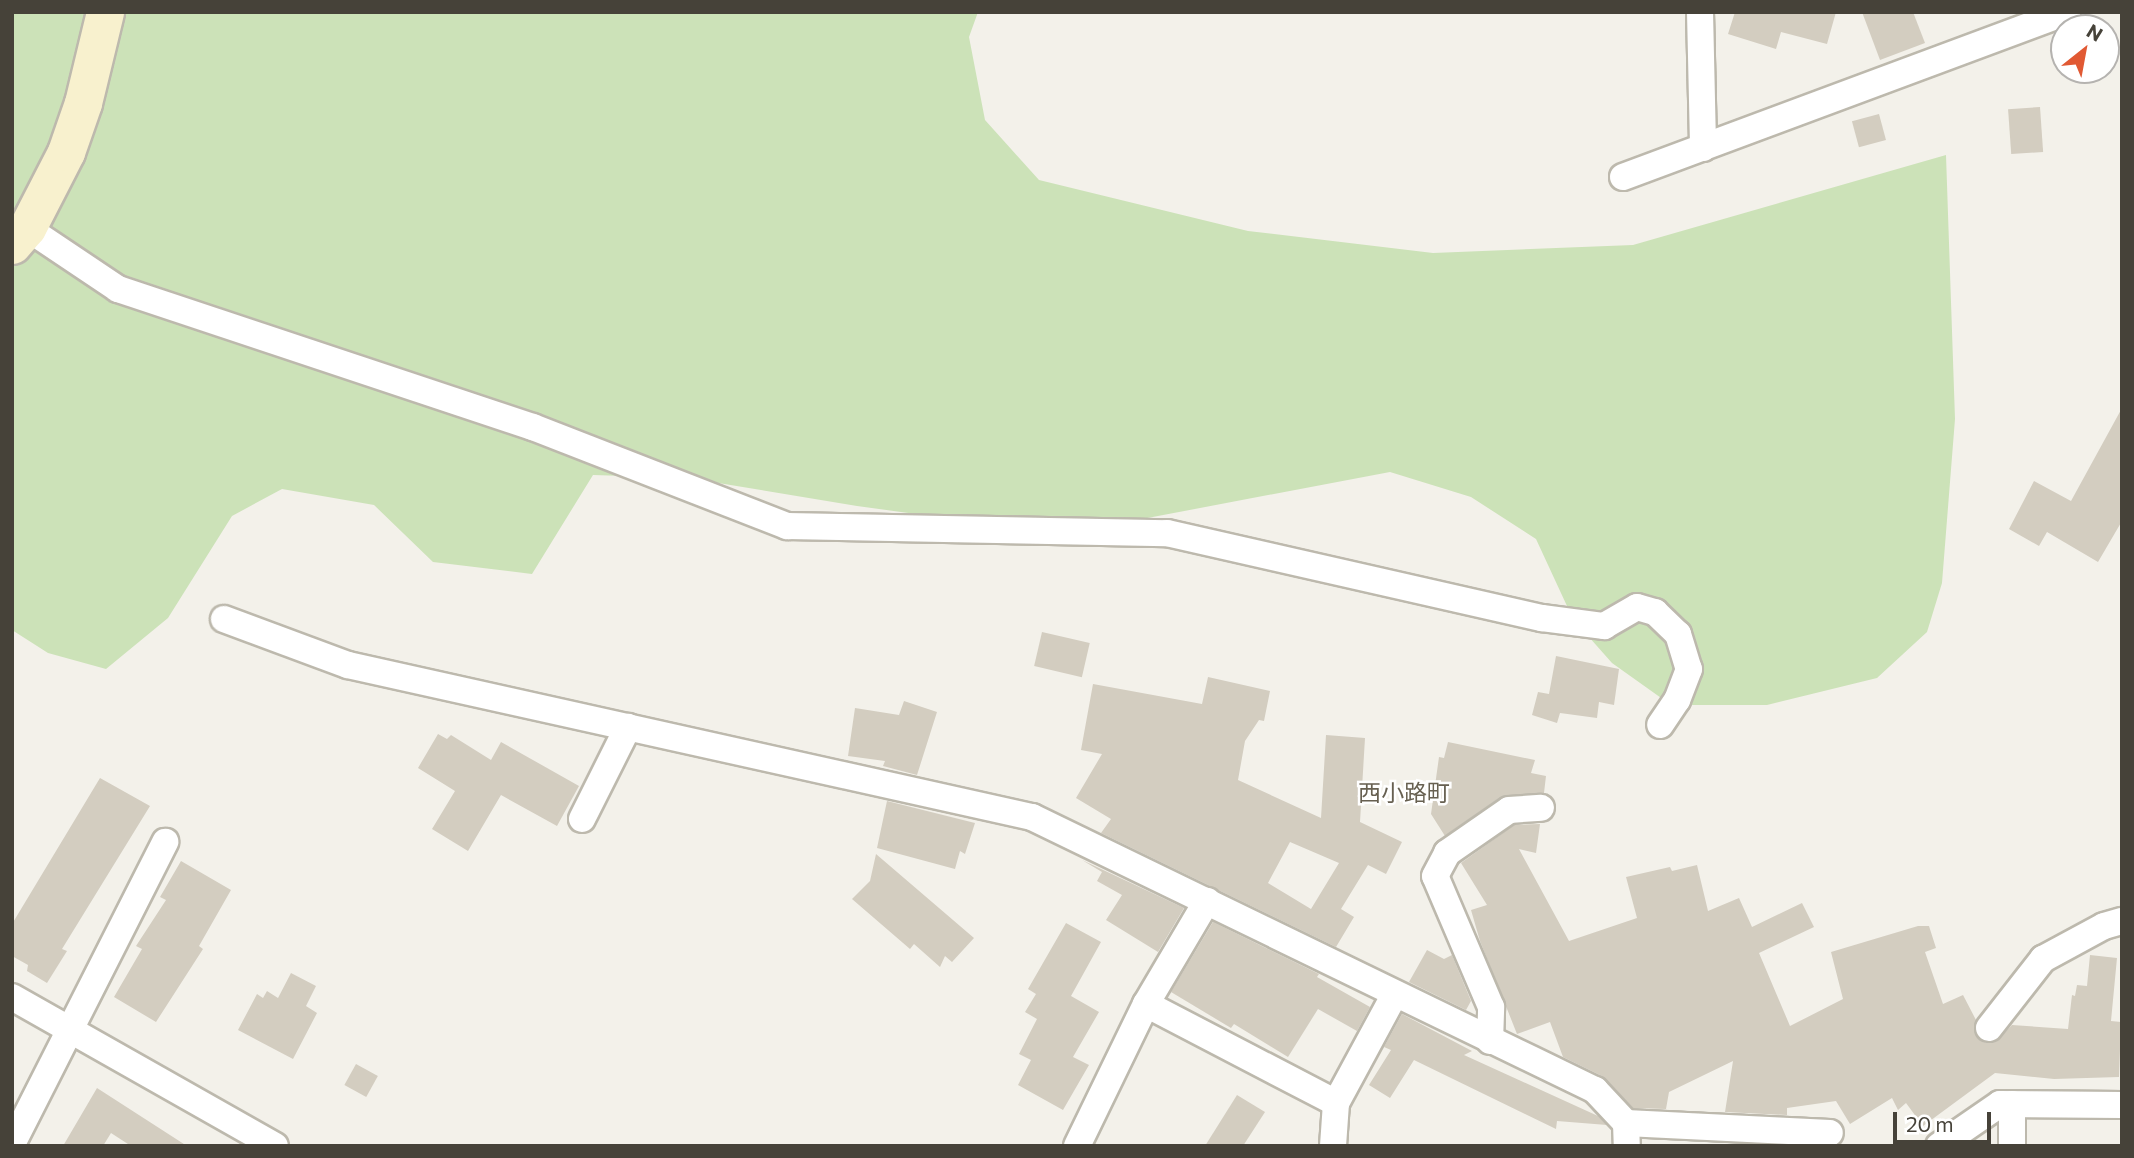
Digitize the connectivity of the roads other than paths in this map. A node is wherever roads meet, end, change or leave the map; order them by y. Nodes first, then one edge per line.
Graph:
1 (106, 12) edge
2 (1700, 12) edge
3 (2067, 12) edge
4 (1703, 148) junction
5 (1623, 177) dead end
6 (19, 236) edge
7 (224, 619) dead end
8 (1660, 725) dead end
9 (628, 727) junction
10 (1541, 808) dead end
11 (582, 819) dead end
12 (165, 842) dead end
13 (1207, 901) junction
14 (2122, 921) edge
15 (1395, 994) junction
16 (12, 997) edge
17 (1146, 1004) junction
18 (1989, 1028) dead end
19 (71, 1030) junction
20 (1490, 1041) junction
21 (1336, 1103) junction
22 (2012, 1104) junction
23 (2122, 1105) edge
24 (1830, 1133) dead end
25 (1626, 1134) edge
26 (12, 1143) edge
27 (275, 1146) edge
28 (1077, 1146) edge
29 (1333, 1146) edge
30 (1939, 1146) edge
31 (2012, 1146) edge

1 - 6 main road
2 - 4 street
3 - 4 street
4 - 5 street
6 - 8 street
7 - 9 street
9 - 11 street
9 - 13 street
10 - 20 street
12 - 19 street
13 - 15 street
13 - 17 street
14 - 18 street
15 - 20 street
15 - 21 street
16 - 19 street
17 - 21 street
17 - 28 street
19 - 26 street
19 - 27 street
20 - 25 street
21 - 29 street
22 - 23 street
22 - 30 street
22 - 31 street
24 - 25 street

